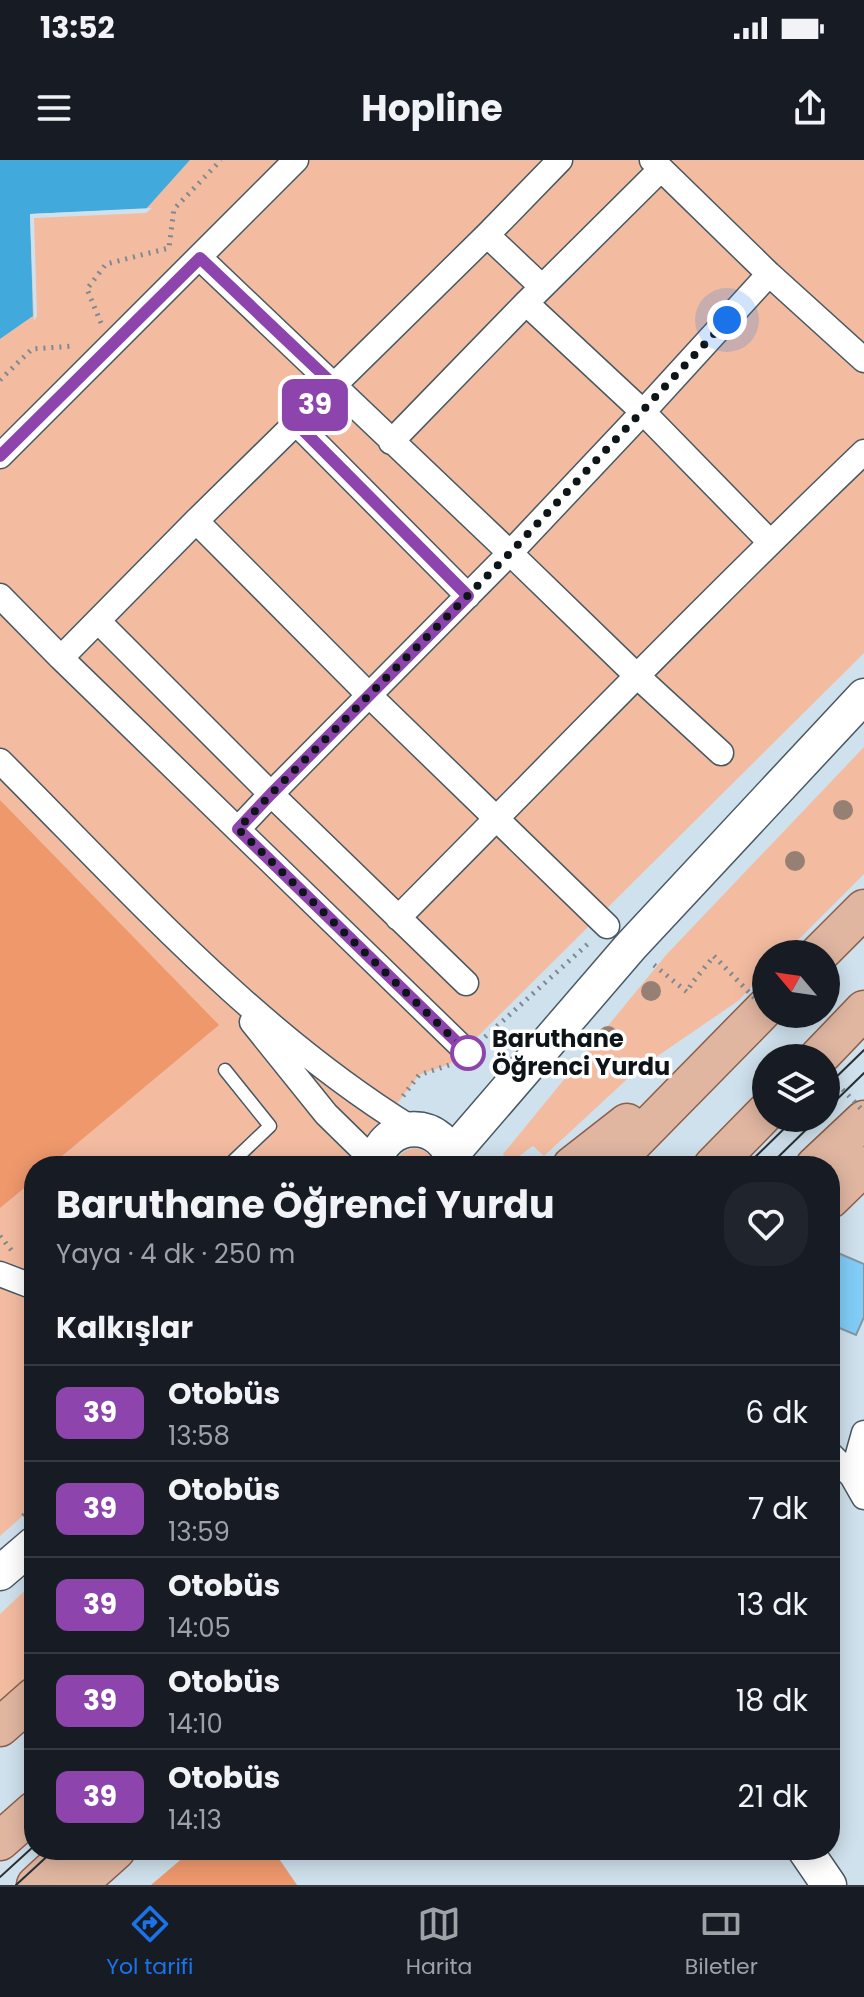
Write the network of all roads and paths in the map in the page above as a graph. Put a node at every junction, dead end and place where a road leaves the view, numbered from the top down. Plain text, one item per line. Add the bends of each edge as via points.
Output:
1 (221, 160) edge
2 (296, 160) edge
3 (560, 160) edge
4 (656, 164) edge
5 (487, 235) junction
6 (200, 258) junction
7 (769, 274) junction
8 (534, 295) junction
9 (111, 346) junction
10 (73, 355) dead end
11 (864, 360) edge
12 (0, 380) edge
13 (335, 386) junction
14 (643, 412) junction
15 (296, 423) junction
16 (391, 442) junction
17 (864, 452) edge
18 (0, 456) edge
19 (196, 521) junction
20 (770, 542) junction
21 (510, 553) junction
22 (0, 596) edge
23 (468, 596) junction
24 (98, 621) junction
25 (61, 658) junction
26 (636, 675) junction
27 (370, 696) junction
28 (864, 696) edge
29 (721, 753) dead end
30 (0, 761) edge
31 (271, 794) junction
32 (497, 818) junction
33 (238, 829) junction
34 (864, 909) edge
35 (398, 918) junction
36 (607, 926) dead end
37 (833, 940) edge
38 (466, 983) dead end
39 (692, 983) dead end
40 (230, 991) junction
41 (752, 995) edge
42 (864, 1010) edge
43 (752, 1022) edge
44 (736, 1037) junction
45 (831, 1044) edge
46 (468, 1053) dead end
47 (225, 1070) dead end
48 (840, 1087) edge
49 (864, 1112) edge
50 (864, 1120) edge
51 (752, 1126) edge
52 (411, 1128) junction
53 (238, 1156) edge
54 (367, 1156) edge
55 (378, 1156) edge
56 (451, 1156) edge
57 (456, 1156) edge
58 (585, 1156) edge
59 (620, 1156) edge
60 (723, 1156) edge
61 (826, 1156) edge
62 (864, 1166) edge
63 (840, 1189) edge
64 (0, 1274) edge
65 (24, 1283) edge
66 (864, 1433) edge
67 (840, 1465) edge
68 (858, 1486) edge
69 (24, 1553) edge
70 (0, 1573) edge
71 (24, 1706) edge
72 (0, 1727) edge
73 (24, 1820) edge
74 (0, 1841) edge
75 (63, 1860) edge
76 (105, 1860) edge
77 (812, 1860) edge
78 (36, 1885) edge
79 (77, 1885) edge
80 (829, 1885) edge

1 - 9 path via 174,209 169,248 106,264 87,289
2 - 6 street
3 - 5 street
4 - 7 street
4 - 8 street
5 - 8 street
5 - 13 street
6 - 9 street
6 - 13 street
7 - 11 street
7 - 14 street
8 - 14 street
8 - 16 street
9 - 18 street
10 - 12 path via 79,345 32,349
13 - 15 street
13 - 16 street
14 - 20 street
14 - 21 street
15 - 19 street
15 - 23 street
16 - 21 street
17 - 20 street
19 - 24 street
19 - 27 street
20 - 26 street
21 - 23 street
21 - 26 street
22 - 25 street
23 - 27 street
24 - 25 street
24 - 31 street
25 - 33 street
26 - 29 street
26 - 32 street
27 - 31 street
27 - 32 street
28 - 57 main road via 631,946
30 - 40 street
31 - 33 street
31 - 35 street
32 - 35 street
32 - 36 street
33 - 46 street
34 - 37 main road
35 - 38 street
39 - 41 path, bridge via 714,956
40 - 52 street via 302,1052
40 - 54 street via 326,1114
42 - 45 main road
43 - 44 main road
44 - 58 main road
44 - 59 main road
47 - 53 lane via 270,1126
48 - 49 path, bridge
50 - 61 main road
51 - 60 main road
52 - 55 main road via 388,1139
52 - 56 main road via 436,1135
62 - 63 main road
64 - 65 street
66 - 68 street
67 - 68 street
69 - 70 main road
71 - 72 main road
73 - 74 main road
75 - 78 main road
76 - 79 main road
77 - 80 main road

